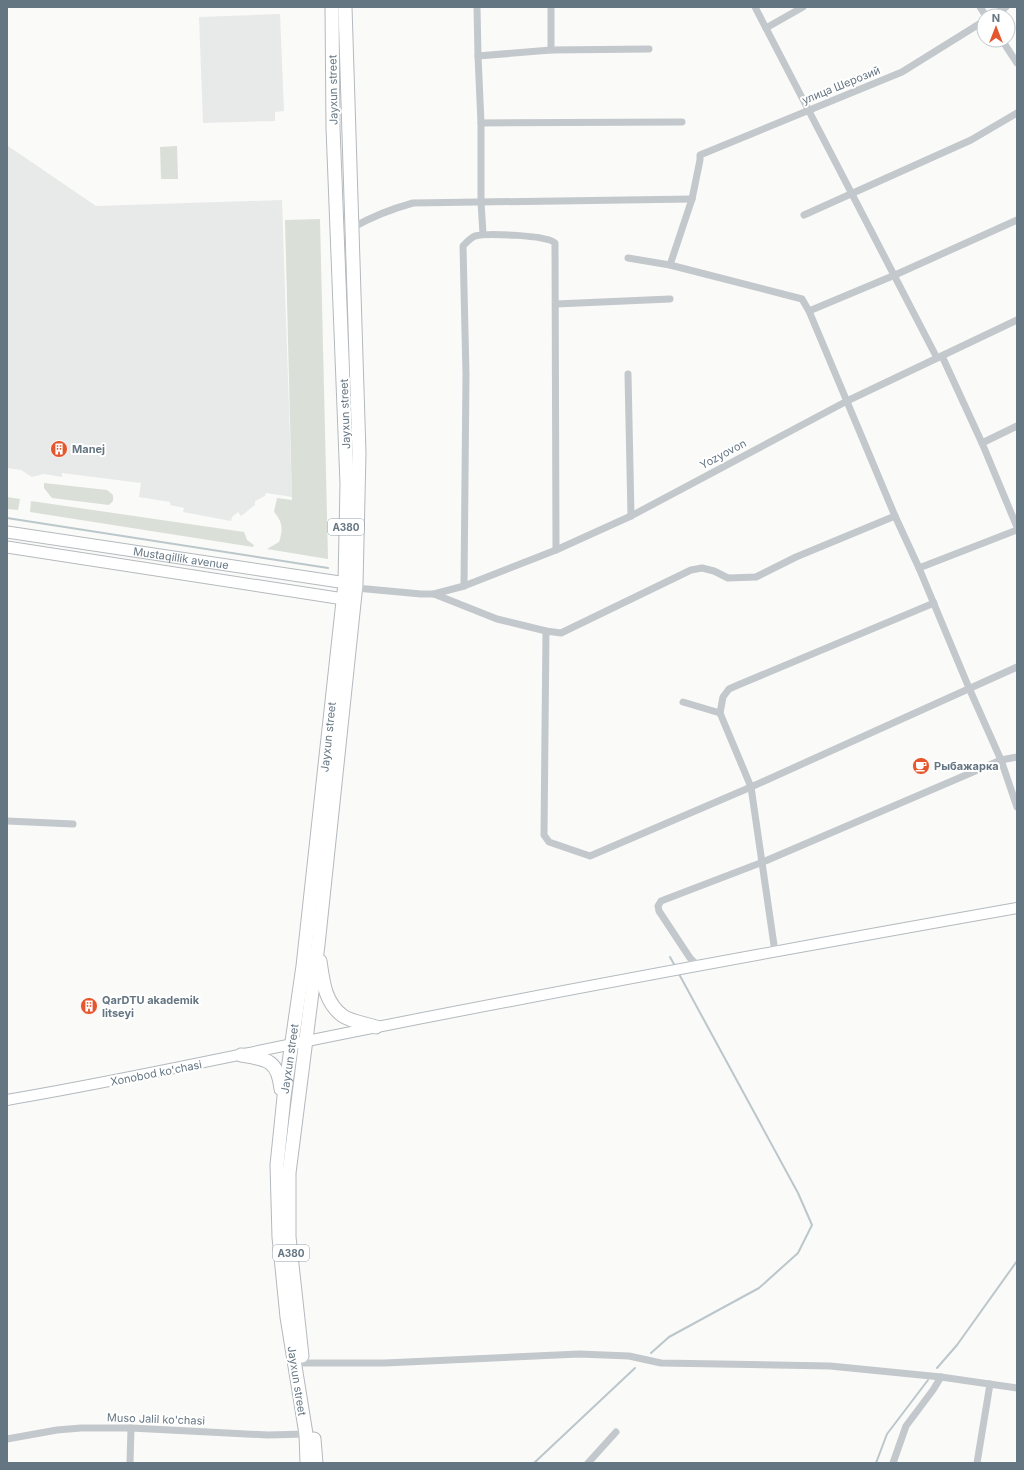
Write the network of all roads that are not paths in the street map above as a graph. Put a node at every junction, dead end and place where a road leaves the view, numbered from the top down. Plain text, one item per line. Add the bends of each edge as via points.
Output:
1 (332, 7) edge
2 (344, 7) edge
3 (477, 7) edge
4 (552, 7) edge
5 (756, 7) edge
6 (803, 7) edge
7 (976, 26) edge
8 (766, 28) junction
9 (1007, 48) edge
10 (649, 49) dead end
11 (551, 50) junction
12 (478, 56) junction
13 (1017, 63) edge
14 (808, 110) junction
15 (1017, 113) edge
16 (682, 122) dead end
17 (481, 123) junction
18 (852, 194) junction
19 (692, 200) junction
20 (481, 202) junction
21 (804, 215) dead end
22 (1017, 220) edge
23 (352, 228) junction
24 (483, 234) junction
25 (628, 258) dead end
26 (670, 265) junction
27 (895, 275) junction
28 (670, 300) dead end
29 (556, 304) junction
30 (809, 311) junction
31 (1017, 320) edge
32 (940, 357) junction
33 (628, 374) dead end
34 (847, 401) junction
35 (1017, 426) edge
36 (982, 443) junction
37 (630, 516) junction
38 (896, 516) junction
39 (1017, 527) edge
40 (1017, 530) edge
41 (7, 532) edge
42 (7, 547) edge
43 (556, 550) junction
44 (919, 568) junction
45 (464, 586) junction
46 (351, 591) junction
47 (434, 594) junction
48 (934, 603) junction
49 (546, 631) junction
50 (1017, 667) edge
51 (969, 688) junction
52 (683, 702) dead end
53 (720, 713) junction
54 (1017, 757) edge
55 (1001, 760) junction
56 (751, 787) junction
57 (1017, 808) edge
58 (7, 821) edge
59 (73, 824) dead end
60 (763, 862) junction
61 (1017, 908) edge
62 (318, 945) junction
63 (775, 952) junction
64 (698, 966) junction
65 (376, 1027) junction
66 (305, 1042) junction
67 (291, 1045) junction
68 (241, 1055) junction
69 (7, 1100) edge
70 (281, 1123) junction
71 (303, 1363) junction
72 (941, 1377) junction
73 (990, 1384) junction
74 (1017, 1388) edge
75 (131, 1428) junction
76 (616, 1432) dead end
77 (306, 1434) junction
78 (7, 1439) edge
79 (130, 1463) edge
80 (307, 1463) edge
81 (316, 1463) edge
82 (588, 1463) edge
83 (893, 1463) edge
84 (977, 1463) edge

1 - 46 highway, Jayxun street / A380 via 334,134
2 - 23 highway, Jayxun street / A380
3 - 12 street
4 - 11 street
5 - 8 street
6 - 8 street
7 - 14 street, улица Шерозий via 902,72
8 - 14 street
9 - 13 street
10 - 11 street
11 - 12 street
12 - 17 street
14 - 18 street
14 - 19 street, улица Шерозий via 700,155
15 - 18 street via 971,140
16 - 17 street
17 - 20 street
18 - 21 street
18 - 27 street
19 - 20 street
19 - 26 street
20 - 23 street via 413,203 372,217
20 - 24 street
22 - 27 street
23 - 46 highway, Jayxun street / A380 via 359,453
24 - 29 street via 542,237 553,240
24 - 45 street via 473,237 463,246 466,374
25 - 26 street
26 - 30 street via 797,296 802,299
27 - 30 street
27 - 32 street
28 - 29 street
29 - 43 street
30 - 34 street
31 - 32 street, Yozyovon
32 - 34 street, Yozyovon
32 - 36 street
33 - 37 street
34 - 37 street, Yozyovon
34 - 38 street
35 - 36 street
36 - 39 street
37 - 43 street, Yozyovon
38 - 44 street
38 - 49 street via 796,557 756,577 728,578 702,568 691,570 578,626 561,633
40 - 44 street
41 - 46 main road, Mustaqillik avenue
42 - 46 main road, Mustaqillik avenue
43 - 45 street, Yozyovon
44 - 48 street
45 - 47 street, Yozyovon
46 - 47 street
46 - 62 highway, Jayxun street / A380
46 - 67 highway, Jayxun street / A380
47 - 49 street via 497,619
48 - 51 street
48 - 53 street via 738,684 722,697
49 - 56 street via 544,835 549,842 590,856
50 - 51 street
51 - 55 street
51 - 56 street
52 - 53 street
53 - 56 street
54 - 55 street
55 - 57 street
55 - 60 street
56 - 60 street
58 - 59 street
60 - 63 street
60 - 64 street via 661,901 659,911
61 - 63 main road, Xonobod ko'chasi
62 - 65 highway via 328,999 344,1017
62 - 66 highway, Jayxun street / A380
63 - 64 main road, Xonobod ko'chasi
64 - 65 main road, Xonobod ko'chasi
65 - 66 main road, Xonobod ko'chasi
66 - 67 main road, Xonobod ko'chasi
66 - 71 highway, Jayxun street / A380 via 289,1173 290,1237
67 - 68 main road, Xonobod ko'chasi
67 - 70 highway, Jayxun street / A380
68 - 69 main road, Xonobod ko'chasi
68 - 70 highway via 260,1058 273,1064 279,1074
70 - 77 highway, Jayxun street / A380 via 277,1165 279,1237 287,1317
71 - 72 street via 579,1354 629,1356 661,1363 830,1366
71 - 81 highway, Jayxun street / A380 via 312,1413
72 - 73 street
72 - 83 street via 906,1426
73 - 74 street
73 - 84 street
75 - 77 street, Muso Jalil ko'chasi
75 - 78 street, Muso Jalil ko'chasi via 57,1430
75 - 79 street
76 - 82 street
77 - 80 highway, Jayxun street / A380

